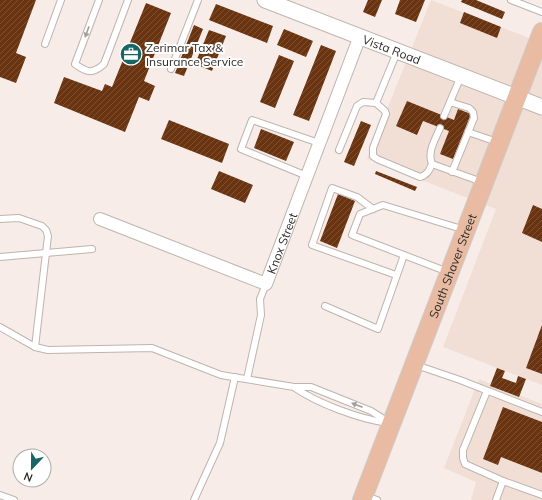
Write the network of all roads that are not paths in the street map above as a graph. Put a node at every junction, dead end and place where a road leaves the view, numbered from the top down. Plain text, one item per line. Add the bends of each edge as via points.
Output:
1 (61, 0) edge
2 (98, 0) edge
3 (128, 0) edge
4 (198, 0) edge
5 (265, 0) edge
6 (511, 0) edge
7 (542, 12) edge
8 (542, 32) edge
9 (360, 36) junction
10 (45, 44) dead end
11 (397, 50) junction
12 (171, 69) dead end
13 (461, 75) junction
14 (518, 97) junction
15 (450, 102) junction
16 (376, 103) junction
17 (542, 107) edge
18 (444, 116) dead end
19 (440, 128) dead end
20 (468, 132) junction
21 (319, 143) junction
22 (500, 143) junction
23 (339, 150) dead end
24 (432, 164) junction
25 (452, 172) junction
26 (307, 176) junction
27 (485, 183) junction
28 (373, 209) junction
29 (0, 218) edge
30 (100, 219) dead end
31 (466, 231) junction
32 (92, 249) dead end
33 (46, 253) junction
34 (404, 255) junction
35 (0, 257) edge
36 (450, 273) junction
37 (396, 275) junction
38 (266, 284) junction
39 (325, 306) dead end
40 (0, 327) edge
41 (35, 347) junction
42 (414, 365) junction
43 (235, 377) junction
44 (247, 379) junction
45 (294, 387) junction
46 (487, 391) junction
47 (542, 412) edge
48 (392, 424) junction
49 (503, 481) junction
50 (0, 495) edge
51 (542, 495) edge
52 (368, 498) edge
53 (14, 500) edge
54 (194, 500) edge
55 (496, 500) edge

1 - 10 lane
2 -> 3 lane via 74,64 90,72 104,64
4 - 12 lane
5 - 9 street, Vista Road
6 - 7 lane
8 - 14 main road, South Shaver Street via 535,58
9 - 11 street, Vista Road
9 - 21 street, Knox Street
11 - 13 street, Vista Road
11 - 16 lane
13 - 14 street, Vista Road
13 - 15 lane
14 - 17 street, Vista Road
14 - 22 main road, South Shaver Street
15 - 18 lane
15 - 20 lane via 469,108 473,112 474,118
16 - 23 lane via 363,102 357,106
16 - 24 lane via 386,114 373,148 373,156 420,177 430,170
19 - 24 lane via 430,152
20 - 22 lane
20 - 25 lane
21 - 26 street, Knox Street
21 - 26 lane via 252,120 241,149
22 - 27 main road, South Shaver Street
24 - 25 lane
25 - 27 lane
26 - 38 street, Knox Street
27 - 31 main road, South Shaver Street
28 - 31 lane via 383,205
28 - 34 lane via 360,214 352,235
28 - 37 lane via 357,197 332,188 312,246
29 - 33 lane via 19,218 42,226 48,236
30 - 38 street, Knox Street
31 - 36 main road, South Shaver Street
32 - 33 lane
33 - 35 lane
33 - 41 lane
34 - 36 lane
34 - 37 lane
36 - 42 main road, South Shaver Street
37 - 39 lane via 378,328
38 - 44 lane via 260,299 261,315
40 - 41 lane
41 - 43 lane via 48,350 152,348 221,375
42 - 46 lane
42 - 48 main road, South Shaver Street
43 - 44 lane
43 - 54 lane via 220,443
44 - 45 lane
45 - 48 lane via 307,396 368,420
48 -> 45 lane via 371,411 311,387
46 - 47 lane
46 - 49 lane via 463,450 463,458 465,464
48 - 52 main road, South Shaver Street
49 - 51 lane
49 - 55 lane
50 - 53 lane

